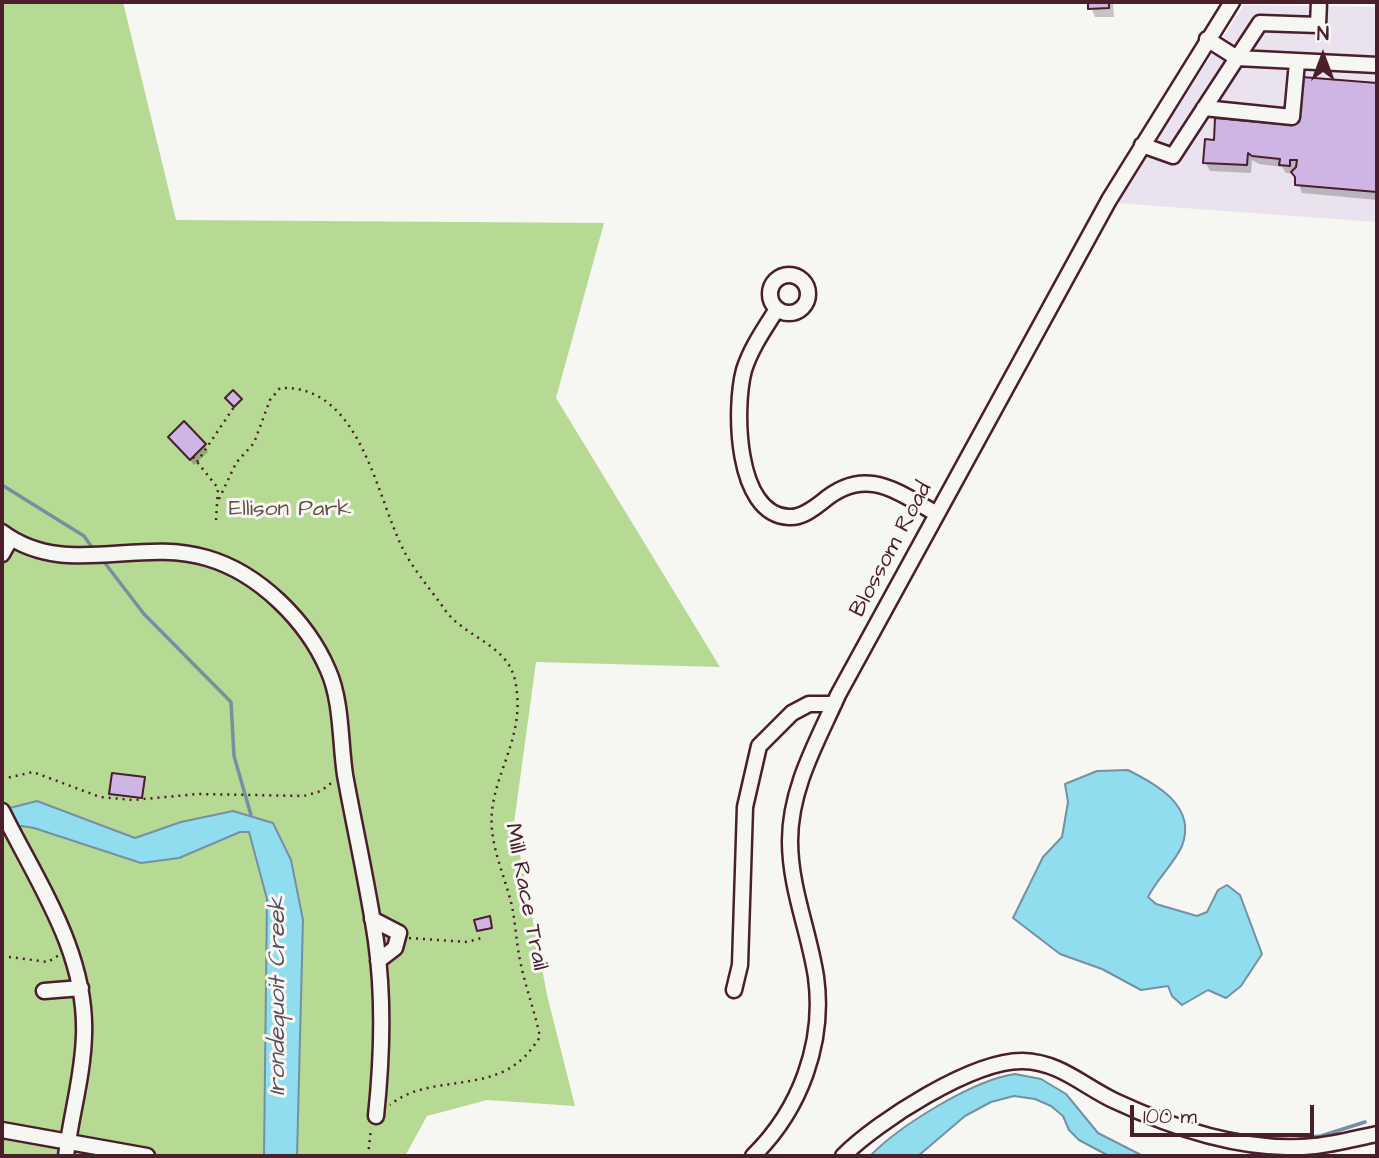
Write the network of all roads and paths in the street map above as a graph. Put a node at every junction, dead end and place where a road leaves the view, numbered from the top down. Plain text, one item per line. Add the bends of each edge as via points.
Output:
1 (1232, 2) edge
2 (1319, 2) edge
3 (1207, 39) junction
4 (1237, 58) junction
5 (1297, 62) junction
6 (1377, 65) edge
7 (1204, 108) junction
8 (1142, 145) junction
9 (777, 309) dead end
10 (234, 407) dead end
11 (193, 457) dead end
12 (197, 462) junction
13 (219, 499) junction
14 (937, 514) junction
15 (216, 520) dead end
16 (6, 535) edge
17 (2, 554) edge
18 (834, 704) junction
19 (337, 770) dead end
20 (2, 779) edge
21 (2, 811) edge
22 (372, 919) junction
23 (399, 937) junction
24 (485, 937) dead end
25 (70, 947) junction
26 (2, 956) edge
27 (378, 961) junction
28 (81, 988) junction
29 (734, 990) dead end
30 (44, 991) dead end
31 (376, 1116) junction
32 (2, 1130) edge
33 (1377, 1134) edge
34 (66, 1149) edge
35 (147, 1156) edge
36 (368, 1156) edge
37 (753, 1156) edge
38 (843, 1156) edge

1 - 3 street, Blossom Road
2 - 4 street via 1318,25 1260,23
3 - 4 street
3 - 8 street, Blossom Road
4 - 5 street
4 - 7 street
5 - 6 street
5 - 7 street via 1292,117
7 - 8 street via 1173,156
8 - 14 street, Blossom Road
9 - 14 street via 752,350 738,413 750,482 766,509 790,518 803,515 846,487 865,482 889,487
10 - 12 path
11 - 12 path
12 - 13 path via 214,480
13 - 15 path
13 - 31 path, Mill Race Trail via 236,463 254,443 270,400 280,388 296,387 326,399 363,449 406,555 453,621 499,652 514,676 519,705 516,735 495,800 492,830 540,1037 522,1060 499,1073 403,1094
14 - 18 street, Blossom Road
16 - 17 street
16 - 22 street via 41,552 89,557 173,552 225,564 272,596 298,623 319,652 333,686
18 - 29 street via 809,704 792,713 759,746 745,807 740,965
18 - 37 street, Blossom Road via 797,789 790,841 798,904 816,977 816,1035 799,1093
19 - 20 path via 333,783 304,796 174,794 121,800 100,797 33,772
21 - 25 street
22 - 23 street
22 - 27 street
23 - 24 path via 467,942
23 - 27 street via 395,948
25 - 26 path via 48,962
25 - 28 street
27 - 31 street
28 - 30 street
28 - 34 street via 84,1046
31 - 36 path
32 - 34 street
33 - 38 street via 1314,1146 1230,1140 1113,1100 1058,1068 1024,1061 992,1066 956,1081 876,1128
34 - 35 street

